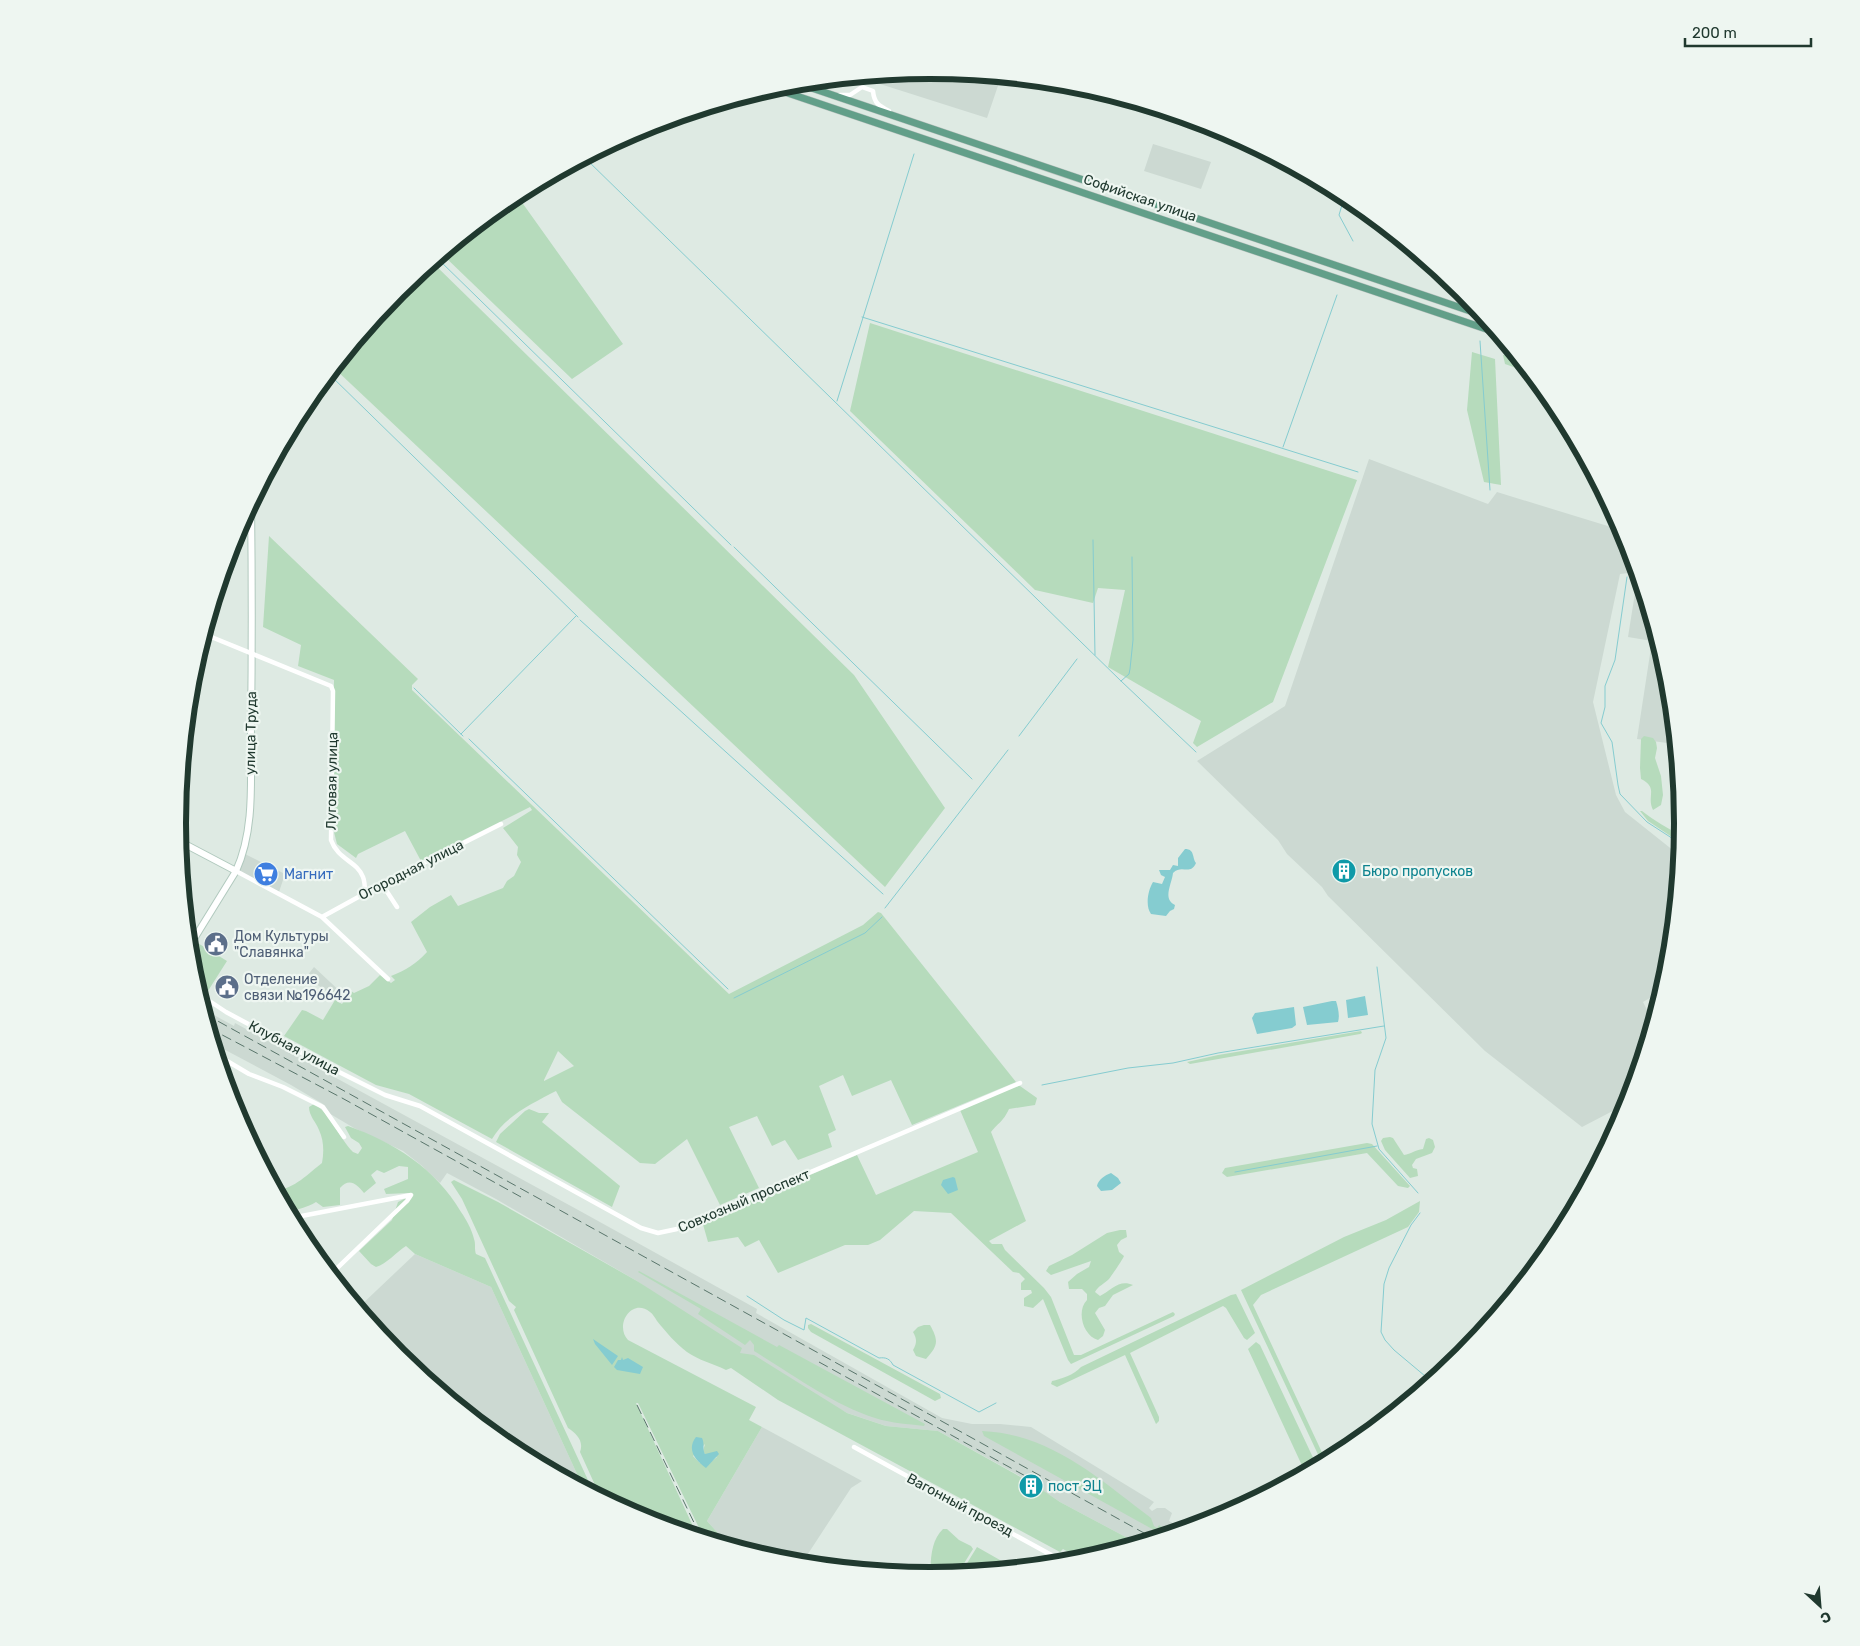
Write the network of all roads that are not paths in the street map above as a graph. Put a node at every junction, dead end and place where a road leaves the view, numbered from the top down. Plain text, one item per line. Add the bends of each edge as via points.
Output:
1 (813, 88) edge
2 (813, 88) edge
3 (787, 93) edge
4 (907, 120) junction
5 (1469, 311) edge
6 (1489, 331) edge
7 (251, 519) edge
8 (210, 636) edge
9 (252, 653) junction
10 (501, 824) dead end
11 (186, 846) edge
12 (236, 871) junction
13 (382, 884) junction
14 (365, 893) junction
15 (397, 908) dead end
16 (322, 917) junction
17 (195, 937) edge
18 (388, 978) dead end
19 (207, 999) edge
20 (224, 1059) edge
21 (1020, 1083) dead end
22 (393, 1097) joint
23 (344, 1137) dead end
24 (299, 1217) edge
25 (335, 1270) edge
26 (854, 1447) dead end
27 (1054, 1556) edge

1 - 4 main road, Софийская улица
2 - 4 street via 844,96 862,87 873,91 878,106
3 - 6 main road, Софийская улица
4 - 5 main road, Софийская улица
7 - 9 street, улица Труда
8 - 9 street
9 - 12 street, улица Труда via 250,818
9 - 14 street, Луговая улица via 331,686 331,840 340,855 359,870
10 - 13 street, Огородная улица
11 - 12 street
12 - 16 street
12 - 17 street, улица Труда
13 - 14 street, Огородная улица
13 - 15 street
14 - 16 street, Огородная улица
16 - 18 street
19 - 22 street, Клубная улица via 315,1060
20 - 23 street via 323,1107
21 - 22 street, Совхозный проспект via 686,1226 658,1233 641,1228 420,1106
24 - 25 street via 412,1195
26 - 27 street, Вагонный проезд

